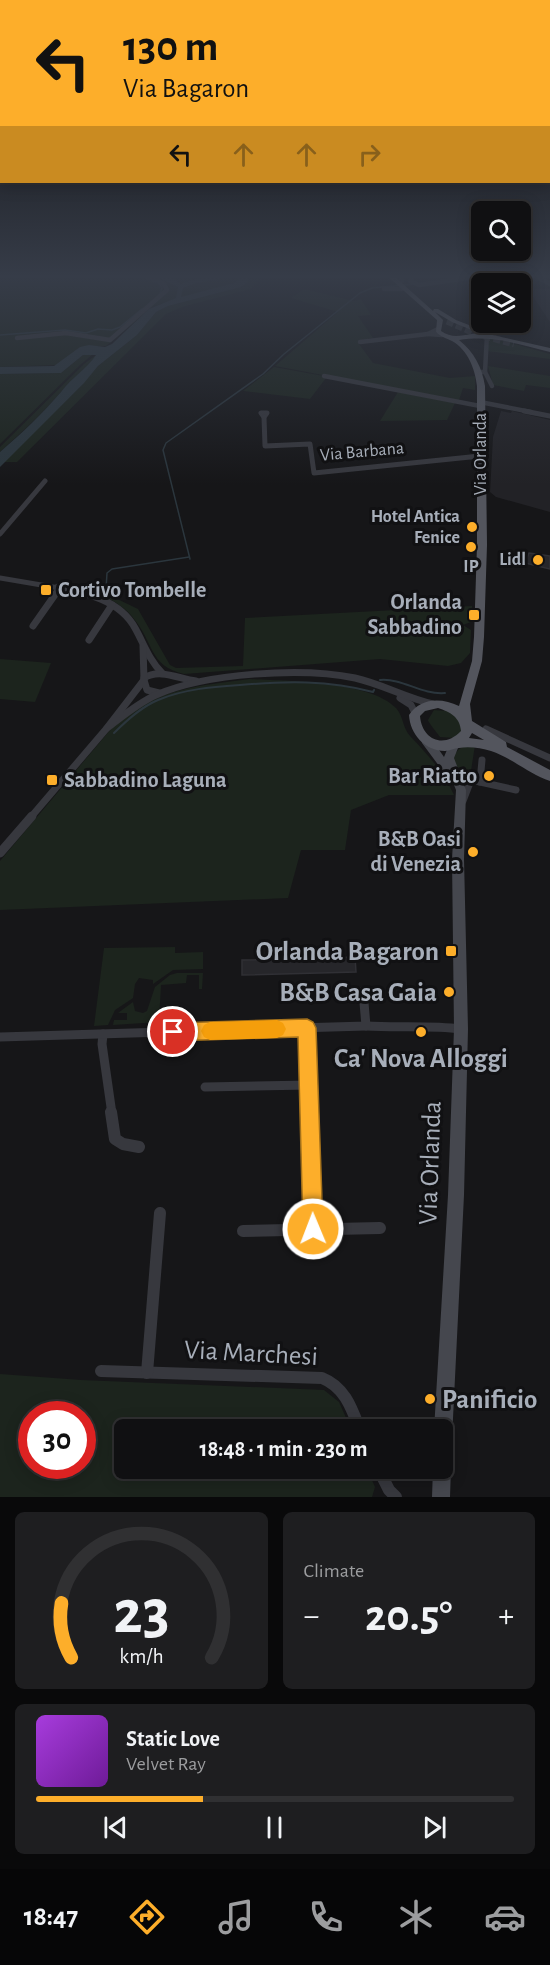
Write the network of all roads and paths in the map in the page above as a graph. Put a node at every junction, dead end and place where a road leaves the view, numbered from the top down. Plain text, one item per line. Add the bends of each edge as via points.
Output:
1 (468, 345) edge
2 (486, 345) edge
3 (527, 345) tunnel mouth
4 (528, 345) tunnel mouth
5 (550, 350) edge
6 (483, 370) junction
7 (324, 376) dead end
8 (492, 386) dead end
9 (480, 404) junction
10 (550, 416) edge
11 (264, 417) dead end
12 (480, 455) junction
13 (45, 481) dead end
14 (0, 534) edge
15 (0, 578) edge
16 (59, 589) junction
17 (112, 605) junction
18 (33, 626) dead end
19 (89, 640) dead end
20 (143, 646) junction
21 (162, 673) junction
22 (473, 673) junction
23 (174, 678) junction
24 (144, 679) junction
25 (207, 681) junction
26 (375, 684) junction
27 (171, 690) junction
28 (159, 693) junction
29 (439, 705) junction
30 (416, 715) junction
31 (466, 723) junction
32 (107, 728) junction
33 (486, 729) dead end
34 (425, 740) junction
35 (455, 743) junction
36 (550, 758) edge
37 (482, 760) dead end
38 (455, 773) junction
39 (548, 773) edge
40 (471, 780) junction
41 (480, 782) junction
42 (516, 790) dead end
43 (461, 801) junction
44 (0, 852) edge
45 (363, 991) dead end
46 (366, 1026) junction
47 (307, 1028) junction
48 (461, 1029) junction
49 (103, 1034) junction
50 (0, 1037) edge
51 (310, 1085) junction
52 (205, 1087) dead end
53 (139, 1147) dead end
54 (160, 1213) dead end
55 (380, 1228) dead end
56 (313, 1229) junction
57 (243, 1231) dead end
58 (101, 1371) dead end
59 (147, 1373) junction
60 (355, 1419) edge
61 (444, 1419) edge
62 (382, 1479) edge
63 (442, 1479) edge
64 (389, 1495) edge
65 (441, 1497) edge

1 - 6 main road
2 - 6 street
3 - 5 main road
4 - 5 main road
6 - 8 street
6 - 9 main road, Via Orlanda
7 - 9 street
9 - 10 street
9 - 12 main road, Via Orlanda
11 - 12 street, Via Barbana via 265,446 310,444 314,473
12 - 22 main road, Via Orlanda via 482,545 477,661
13 - 14 street
15 - 16 street
16 - 17 street
16 - 18 street
17 - 19 street
17 - 20 street via 129,619
20 - 21 street
20 - 24 street
21 - 23 street
21 - 24 street
22 - 29 main road, Via Orlanda via 458,697
22 - 31 main road, Via Orlanda via 464,704
23 - 25 street
23 - 27 street via 176,684
24 - 28 street via 147,690
24 - 32 street
25 - 26 street via 307,672
25 - 27 street
26 - 29 street
26 - 30 street via 408,703
27 - 28 street
28 - 32 street
29 - 30 main road via 425,707
29 - 31 main road via 457,711
30 - 34 main road via 416,730
31 - 35 main road via 465,736
31 - 39 main road
32 - 44 street
33 - 36 street
34 - 35 main road via 440,745
34 - 43 main road, Via Orlanda via 450,772
35 - 38 main road, Via Orlanda via 449,758
35 - 39 main road via 476,742
37 - 41 street
38 - 40 street
38 - 43 main road, Via Orlanda
40 - 41 street
40 - 43 street
41 - 42 street
43 - 48 main road, Via Orlanda
45 - 46 street
46 - 47 street
46 - 48 street
47 - 49 street
47 - 51 street
48 - 61 main road, Via Orlanda
49 - 50 street
49 - 53 street via 115,1139
51 - 52 street
51 - 56 street
54 - 59 street
55 - 56 street
56 - 57 street
58 - 59 street, Via Marchesi
59 - 60 street, Via Marchesi via 328,1380 340,1389
62 - 64 street
63 - 65 main road

